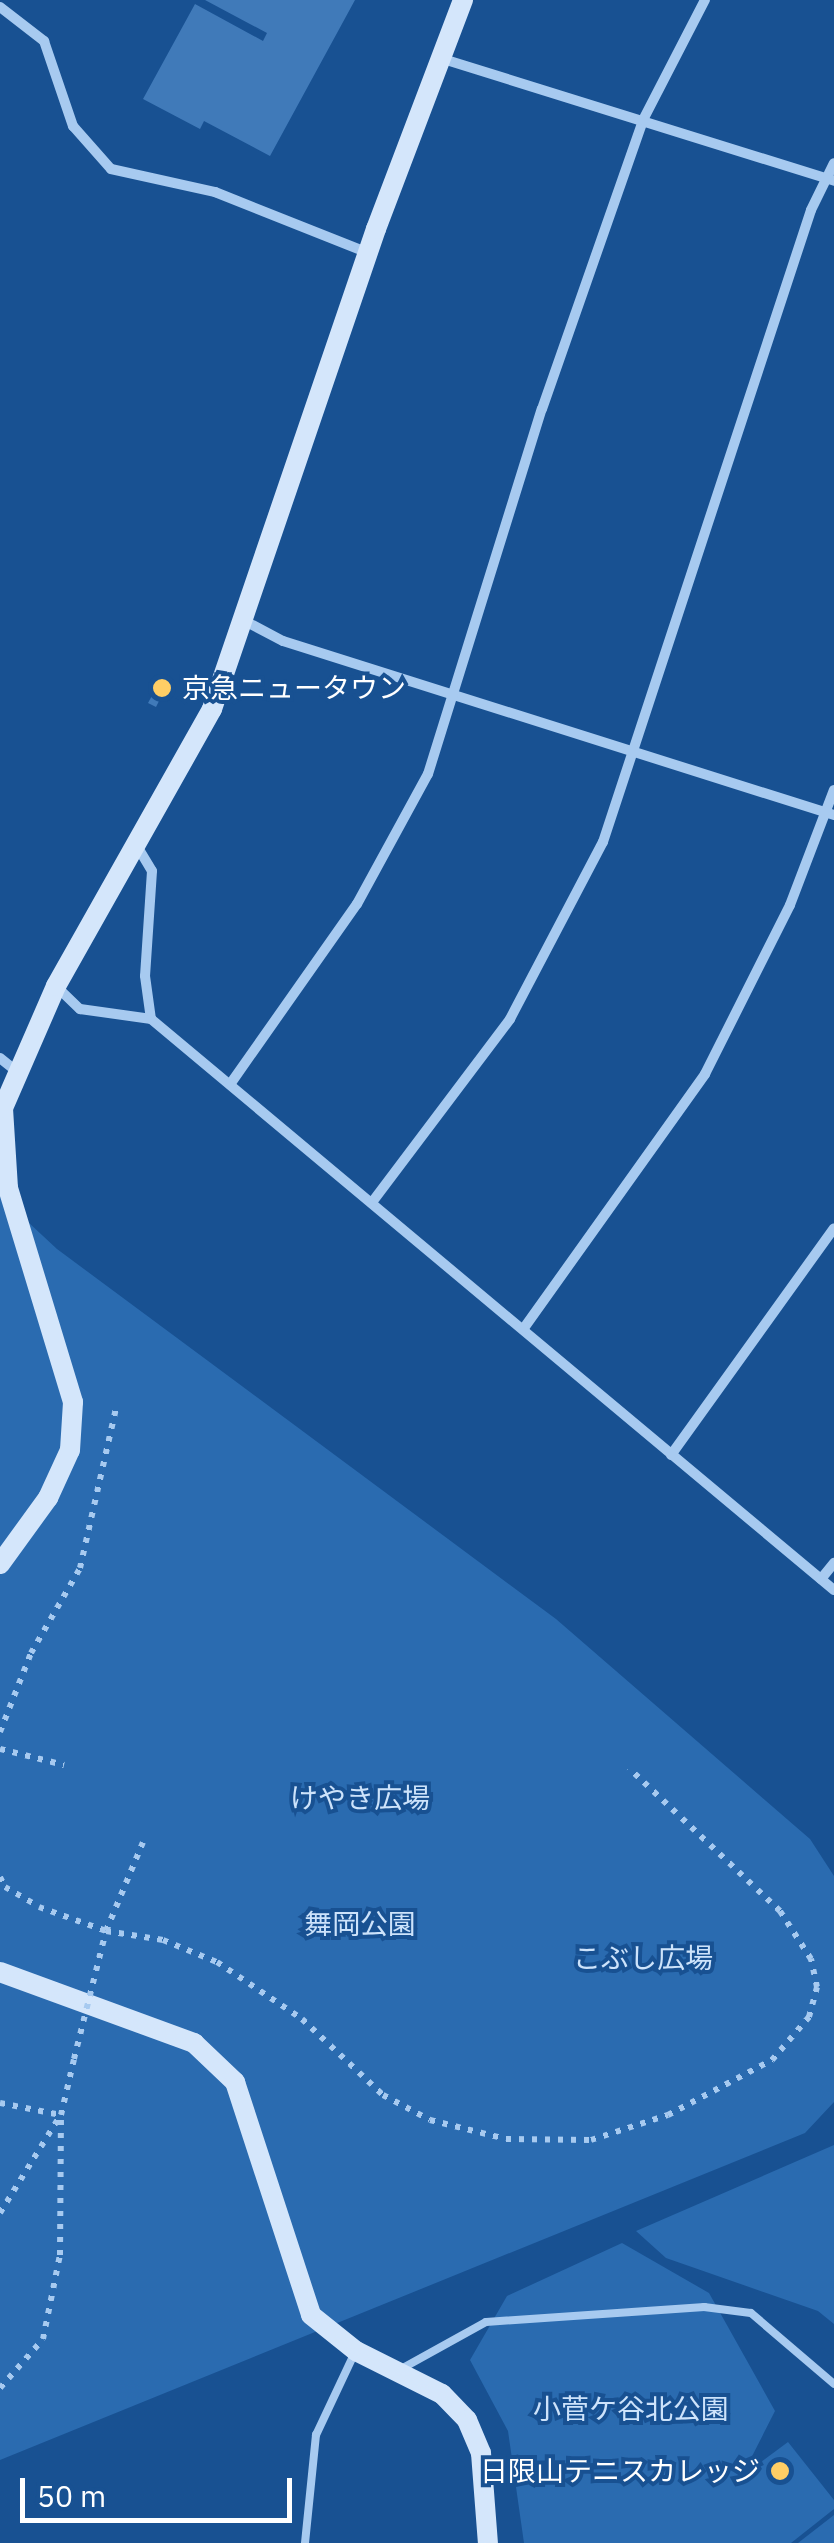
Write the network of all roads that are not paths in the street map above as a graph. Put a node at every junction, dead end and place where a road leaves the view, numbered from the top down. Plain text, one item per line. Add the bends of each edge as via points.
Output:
1 (464, 0) edge
2 (705, 0) edge
3 (0, 7) edge
4 (440, 58) junction
5 (643, 120) junction
6 (834, 162) edge
7 (830, 180) edge
8 (368, 253) junction
9 (245, 621) junction
10 (456, 698) junction
11 (636, 754) junction
12 (834, 790) edge
13 (831, 814) edge
14 (137, 846) junction
15 (56, 986) junction
16 (151, 1020) junction
17 (7, 1064) edge
18 (231, 1083) junction
19 (373, 1200) junction
20 (834, 1228) edge
21 (524, 1328) junction
22 (671, 1455) junction
23 (834, 1562) edge
24 (0, 1564) edge
25 (822, 1579) junction
26 (834, 1590) edge
27 (0, 1972) edge
28 (356, 2351) junction
29 (397, 2371) junction
30 (834, 2384) edge
31 (305, 2543) edge
32 (488, 2543) edge

1 - 4 street
2 - 5 street
3 - 8 street via 44,41 72,126 111,168 215,192
4 - 5 street
4 - 8 street
5 - 7 street
5 - 10 street via 542,409
6 - 7 street
7 - 11 street
8 - 9 street
9 - 10 street via 284,641
9 - 14 street via 212,709
10 - 11 street
10 - 18 street via 428,774 358,904
11 - 13 street
11 - 19 street via 603,842 510,1019
12 - 13 street
13 - 21 street via 705,1074
14 - 15 street
14 - 16 street via 152,871 145,976
15 - 16 street via 80,1009
15 - 17 street
16 - 18 street
17 - 24 street via 8,1188 73,1402 70,1450 48,1498
18 - 19 street
19 - 21 street
20 - 22 street
21 - 22 street
22 - 25 street
23 - 25 street
25 - 26 street
27 - 28 street via 194,2043 235,2082 311,2315
28 - 29 street
28 - 31 lane via 316,2435
29 - 30 lane via 486,2322 704,2307 752,2312
29 - 32 street via 442,2394 466,2420 482,2452

